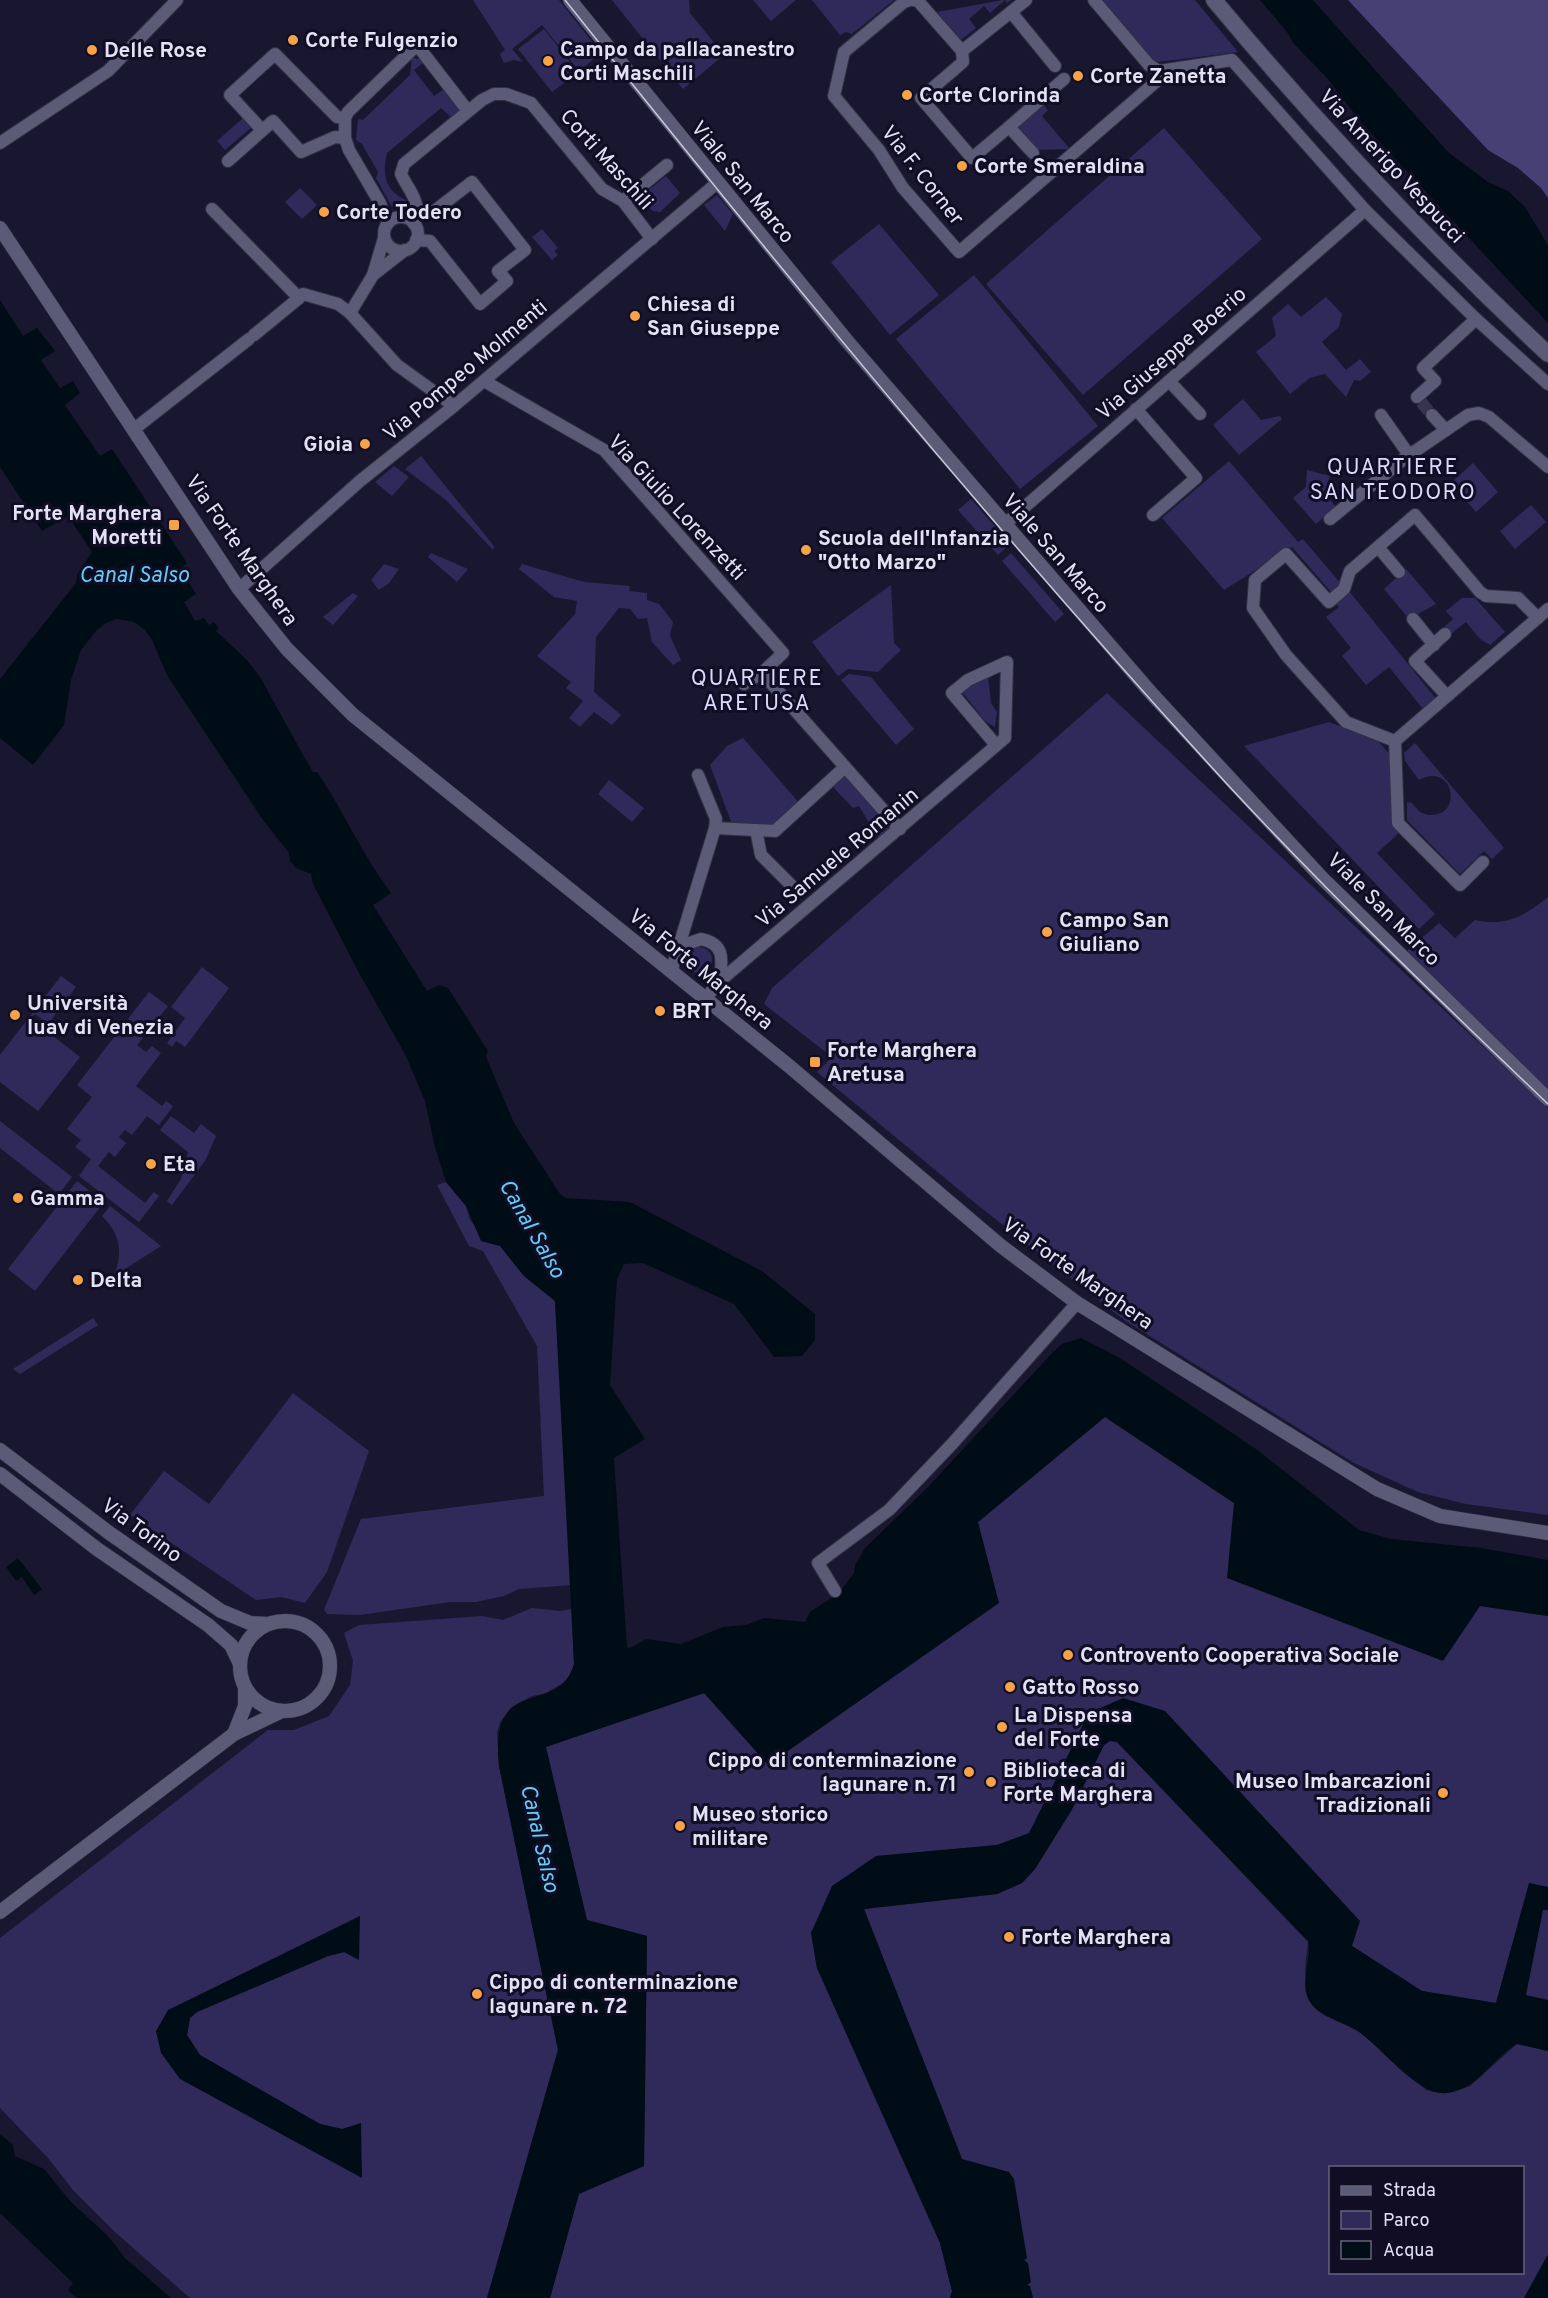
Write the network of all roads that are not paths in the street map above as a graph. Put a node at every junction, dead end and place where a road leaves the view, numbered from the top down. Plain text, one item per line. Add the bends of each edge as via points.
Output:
1 (177, 0) edge
2 (570, 0) edge
3 (912, 0) edge
4 (1026, 0) edge
5 (1094, 0) edge
6 (1214, 0) edge
7 (1011, 12) junction
8 (962, 51) junction
9 (1055, 66) dead end
10 (1159, 71) junction
11 (1064, 79) dead end
12 (468, 111) junction
13 (345, 118) junction
14 (1009, 127) junction
15 (262, 130) junction
16 (345, 138) junction
17 (0, 143) edge
18 (1032, 153) dead end
19 (228, 161) dead end
20 (667, 165) dead end
21 (717, 183) junction
22 (623, 201) junction
23 (212, 209) dead end
24 (418, 209) junction
25 (1365, 210) junction
26 (388, 223) junction
27 (414, 224) junction
28 (0, 228) edge
29 (384, 238) junction
30 (652, 239) junction
31 (416, 240) junction
32 (405, 250) junction
33 (373, 275) junction
34 (299, 298) junction
35 (350, 313) junction
36 (1476, 319) junction
37 (1548, 354) edge
38 (484, 381) junction
39 (1169, 381) junction
40 (1548, 384) edge
41 (1417, 397) dead end
42 (454, 406) junction
43 (1136, 409) junction
44 (1200, 414) dead end
45 (1381, 415) dead end
46 (1432, 415) tunnel mouth
47 (133, 430) junction
48 (1446, 430) junction
49 (1409, 455) junction
50 (1548, 468) edge
51 (1153, 515) dead end
52 (1330, 519) dead end
53 (1004, 525) junction
54 (1378, 547) junction
55 (1400, 572) dead end
56 (239, 589) junction
57 (1548, 609) edge
58 (1538, 618) junction
59 (1413, 619) dead end
60 (1445, 634) dead end
61 (1434, 645) junction
62 (762, 673) junction
63 (744, 684) dead end
64 (1447, 696) junction
65 (1395, 741) junction
66 (996, 745) junction
67 (845, 767) junction
68 (698, 775) dead end
69 (715, 828) junction
70 (900, 829) junction
71 (756, 830) junction
72 (1483, 862) dead end
73 (791, 885) dead end
74 (678, 947) junction
75 (671, 972) junction
76 (720, 981) junction
77 (704, 1000) junction
78 (1548, 1099) edge
79 (1077, 1303) junction
80 (0, 1450) edge
81 (0, 1474) edge
82 (1548, 1533) edge
83 (835, 1591) dead end
84 (268, 1624) junction
85 (240, 1664) junction
86 (245, 1688) junction
87 (280, 1712) junction
88 (234, 1734) junction
89 (0, 1912) edge

1 - 17 street via 108,71
2 - 21 street, Viale San Marco
3 - 8 street, Via F. Corner via 918,1
3 - 10 street, Via F. Corner via 904,2 844,52 834,96 879,150 903,188 959,252 1158,80
4 - 7 street
5 - 10 street via 1149,66
6 - 37 main road, Via Amerigo Vespucci via 1377,187
7 - 8 street
7 - 9 street
8 - 14 street via 963,62 921,98 972,158
10 - 25 street via 1232,60
11 - 14 street
12 - 13 street via 417,45
12 - 22 street, Corti Maschili via 495,94 521,97 531,103 602,189
12 - 24 street, Corti Maschili via 401,169
13 - 15 street via 337,117 274,54 230,95
13 - 16 street
14 - 18 street
15 - 16 street via 273,121 301,152 335,137
15 - 19 street
16 - 26 street
20 - 22 street
21 - 30 street, Via Pompeo Molmenti
21 - 53 street, Viale San Marco
22 - 30 street, Corti Maschili
23 - 34 street
24 - 27 street
24 - 31 street via 433,212 472,182 525,249 498,271 507,281 480,303 430,241
25 - 36 street
25 - 39 street, Via Giuseppe Boerio
26 - 27 street via 398,218
26 - 29 street
27 - 31 street
28 - 47 street, Via Forte Marghera
29 - 32 street via 394,250
29 - 33 street
30 - 38 street, Via Pompeo Molmenti
31 - 32 street
32 - 33 street
33 - 35 street
34 - 35 street via 303,294 338,304
34 - 47 street
35 - 42 street via 397,365
36 - 40 street
36 - 41 street via 1423,368 1435,381
38 - 42 street, Via Pompeo Molmenti
38 - 62 street, Via Giulio Lorenzetti via 604,450 783,653
39 - 43 street, Via Giuseppe Boerio
39 - 44 street
42 - 56 street, Via Pompeo Molmenti via 360,482
43 - 51 street via 1196,478
43 - 53 street, Via Giuseppe Boerio
45 - 49 street
46 - 48 street
47 - 56 street, Via Forte Marghera
48 - 49 street
48 - 50 street via 1468,415 1490,417
49 - 52 street
53 - 78 street, Viale San Marco via 1245,797 1421,977
54 - 55 street
54 - 58 street via 1415,515 1480,592 1486,596 1518,598
54 - 65 street via 1350,571 1344,589 1329,602 1286,554 1255,580 1253,608 1286,655 1346,722
56 - 75 street, Via Forte Marghera via 287,649 353,715
57 - 58 street
58 - 64 street
59 - 61 street
60 - 61 street
61 - 64 street via 1415,662
62 - 63 street, Via Giulio Lorenzetti
62 - 67 street
64 - 65 street
65 - 72 street via 1398,824 1460,885
66 - 66 street, Via Samuele Romanin via 1005,738 1007,662 968,680 952,693
66 - 70 street, Via Samuele Romanin
67 - 70 street
67 - 71 street via 775,831
68 - 69 street via 716,819
69 - 71 street
69 - 74 street
70 - 76 street, Via Samuele Romanin
71 - 73 street via 761,855
74 - 75 street
74 - 76 street via 701,939 715,944 723,957
75 - 77 street, Via Forte Marghera
76 - 77 street, Via Samuele Romanin
77 - 79 street, Via Forte Marghera via 789,1066 1001,1246
79 - 82 street, Via Forte Marghera via 1377,1490 1440,1516
79 - 83 street via 889,1510 818,1563
80 - 84 street, Via Torino via 221,1611 250,1623
81 - 85 street, Via Torino via 97,1549 208,1625 231,1645
84 - 85 street via 250,1638
84 - 87 street, Via Torino via 287,1621 314,1631 325,1643 331,1663 329,1680 317,1699 303,1708
85 - 86 street, Via Torino
86 - 87 street via 265,1707
86 - 88 street via 245,1706
87 - 88 street, Via Torino
88 - 89 street

